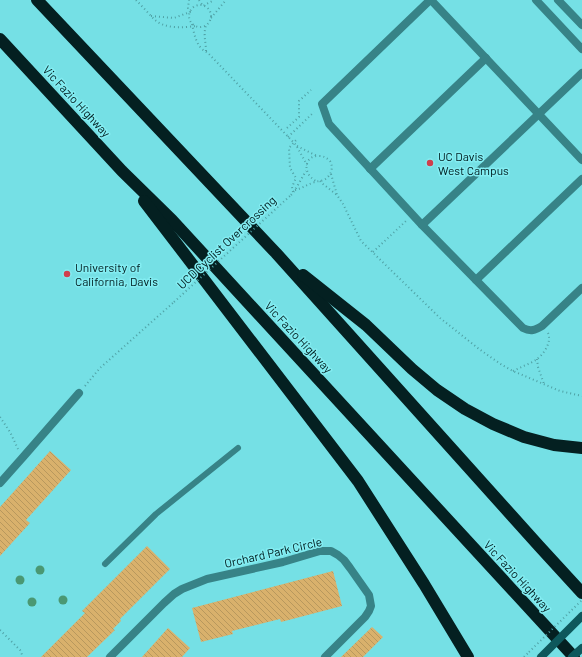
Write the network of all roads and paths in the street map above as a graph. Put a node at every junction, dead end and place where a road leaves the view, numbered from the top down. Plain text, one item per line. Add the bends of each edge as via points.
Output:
1 (37, 0) edge
2 (136, 0) edge
3 (189, 0) edge
4 (199, 0) edge
5 (214, 0) edge
6 (226, 0) edge
7 (430, 0) edge
8 (536, 0) edge
9 (558, 0) edge
10 (203, 6) junction
11 (190, 12) junction
12 (151, 16) junction
13 (211, 19) junction
14 (193, 25) junction
15 (206, 25) junction
16 (582, 25) edge
17 (0, 39) edge
18 (582, 49) edge
19 (206, 51) junction
20 (486, 58) junction
21 (582, 73) edge
22 (311, 90) dead end
23 (322, 104) junction
24 (538, 114) junction
25 (287, 128) dead end
26 (288, 137) junction
27 (297, 139) dead end
28 (295, 144) junction
29 (317, 156) junction
30 (582, 160) edge
31 (307, 165) junction
32 (370, 169) junction
33 (306, 170) junction
34 (122, 171) junction
35 (331, 174) junction
36 (582, 179) edge
37 (316, 181) junction
38 (320, 181) junction
39 (294, 191) junction
40 (338, 195) junction
41 (413, 214) junction
42 (422, 225) junction
43 (276, 253) junction
44 (373, 253) junction
45 (476, 280) junction
46 (582, 288) edge
47 (542, 326) junction
48 (537, 359) junction
49 (513, 371) junction
50 (544, 384) junction
51 (79, 393) joint
52 (582, 396) edge
53 (0, 417) edge
54 (238, 448) dead end
55 (582, 448) edge
56 (24, 456) junction
57 (0, 482) edge
58 (539, 546) junction
59 (105, 564) dead end
60 (582, 581) edge
61 (582, 593) edge
62 (582, 600) edge
63 (582, 616) edge
64 (0, 630) edge
65 (582, 648) edge
66 (23, 657) edge
67 (110, 657) edge
68 (325, 657) edge
69 (468, 657) edge
70 (524, 657) edge
71 (541, 657) edge
72 (573, 657) edge

1 - 43 highway
2 - 12 path
3 - 11 path
4 - 10 path
5 - 10 path
6 - 13 path
7 - 20 street
7 - 23 street
8 - 18 street
9 - 16 street
10 - 11 path via 195,7
10 - 13 path via 210,11
11 - 12 path via 174,18
11 - 14 path
12 - 14 path via 164,25
13 - 15 path
14 - 15 path
14 - 19 path via 195,39
15 - 19 path
17 - 34 highway, Vic Fazio Highway
19 - 26 path
20 - 24 street
20 - 32 street
21 - 24 street
22 - 25 path via 299,100 299,117
23 - 26 path
23 - 32 street via 330,124
24 - 30 street
24 - 42 street
26 - 28 path
27 - 28 path
28 - 29 path
28 - 31 path
28 - 39 path via 289,148 290,168 296,178 292,187
29 - 31 path
29 - 35 path via 328,160 332,167
31 - 33 path
32 - 41 street
33 - 37 path
33 - 39 path, UCD Cyclist Overcrossing
34 - 69 highway via 358,481
34 - 72 highway, Vic Fazio Highway via 178,226
35 - 38 path
35 - 40 path
36 - 45 street
37 - 38 path
37 - 39 path
38 - 40 path
39 - 51 path, UCD Cyclist Overcrossing, bridge via 100,368
40 - 44 path via 361,241
41 - 42 street
41 - 44 path
42 - 45 street
43 - 55 highway via 366,325 437,390 465,409 524,437 554,445
43 - 58 highway
44 - 49 path via 440,318 479,349
45 - 47 street via 523,328 529,331
46 - 47 street
47 - 48 path via 550,336 549,343
48 - 49 path
48 - 50 path
49 - 50 path
50 - 52 path
51 - 56 street
53 - 56 path
54 - 59 lane via 156,514
56 - 57 street
58 - 60 highway
58 - 61 highway
62 - 70 path, bridge
63 - 71 main road, bridge
64 - 66 path via 20,650
65 - 72 main road, bridge
67 - 68 street, Orchard Park Circle via 164,603 182,589 207,579 320,551 331,551 350,568 369,595 371,606 366,617

